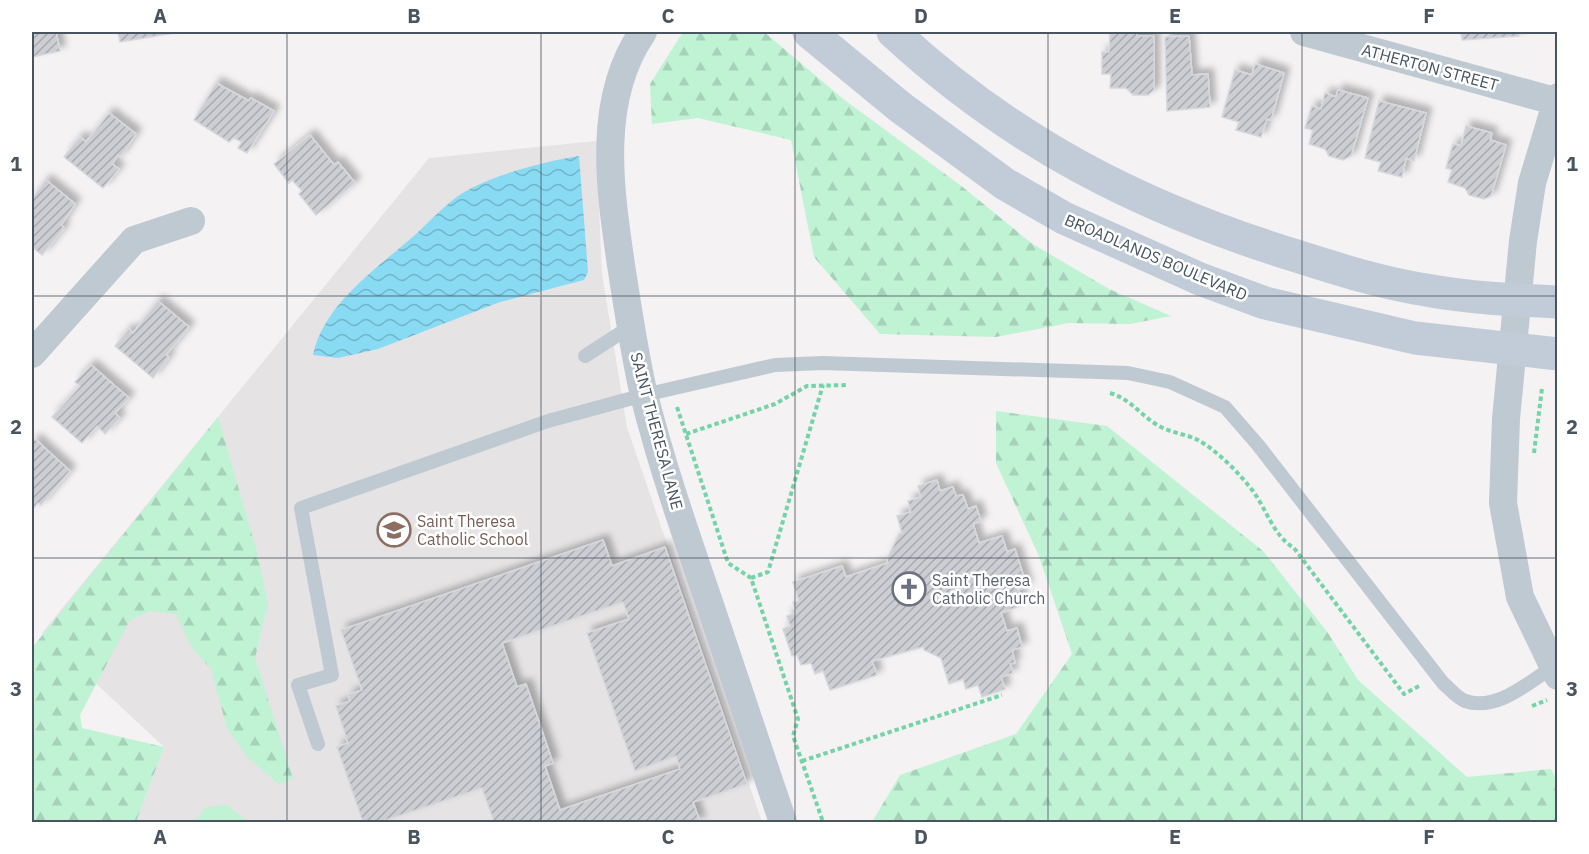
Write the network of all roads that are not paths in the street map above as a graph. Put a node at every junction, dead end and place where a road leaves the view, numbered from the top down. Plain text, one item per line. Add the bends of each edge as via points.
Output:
1 (643, 32) edge
2 (809, 32) edge
3 (893, 32) edge
4 (1304, 32) edge
5 (1557, 101) edge
6 (191, 221) dead end
7 (1518, 300) junction
8 (1557, 302) edge
9 (630, 327) junction
10 (1513, 350) junction
11 (32, 354) edge
12 (1557, 354) edge
13 (585, 356) dead end
14 (658, 392) junction
15 (1554, 677) edge
16 (318, 744) dead end
17 (783, 822) edge

1 - 9 street, SAINT THERESA LANE via 625,67 615,100 610,163
2 - 10 main road, BROADLANDS BOULEVARD via 900,107 1005,184 1064,218 1137,251 1265,303 1415,338
3 - 7 main road via 985,109 1041,146 1172,213 1338,269 1426,290
4 - 5 street, ATHERTON STREET
5 - 7 street via 1532,183
6 - 11 street via 134,240
7 - 8 main road
7 - 10 street
9 - 13 lane
9 - 14 street, SAINT THERESA LANE
10 - 12 main road, BROADLANDS BOULEVARD
10 - 15 street via 1503,503 1520,597
14 - 15 lane via 775,365 823,363 1128,373 1170,382 1225,407 1443,683 1464,700 1486,703
14 - 16 lane via 548,421 301,508 332,675 298,685
14 - 17 street, SAINT THERESA LANE via 672,494

